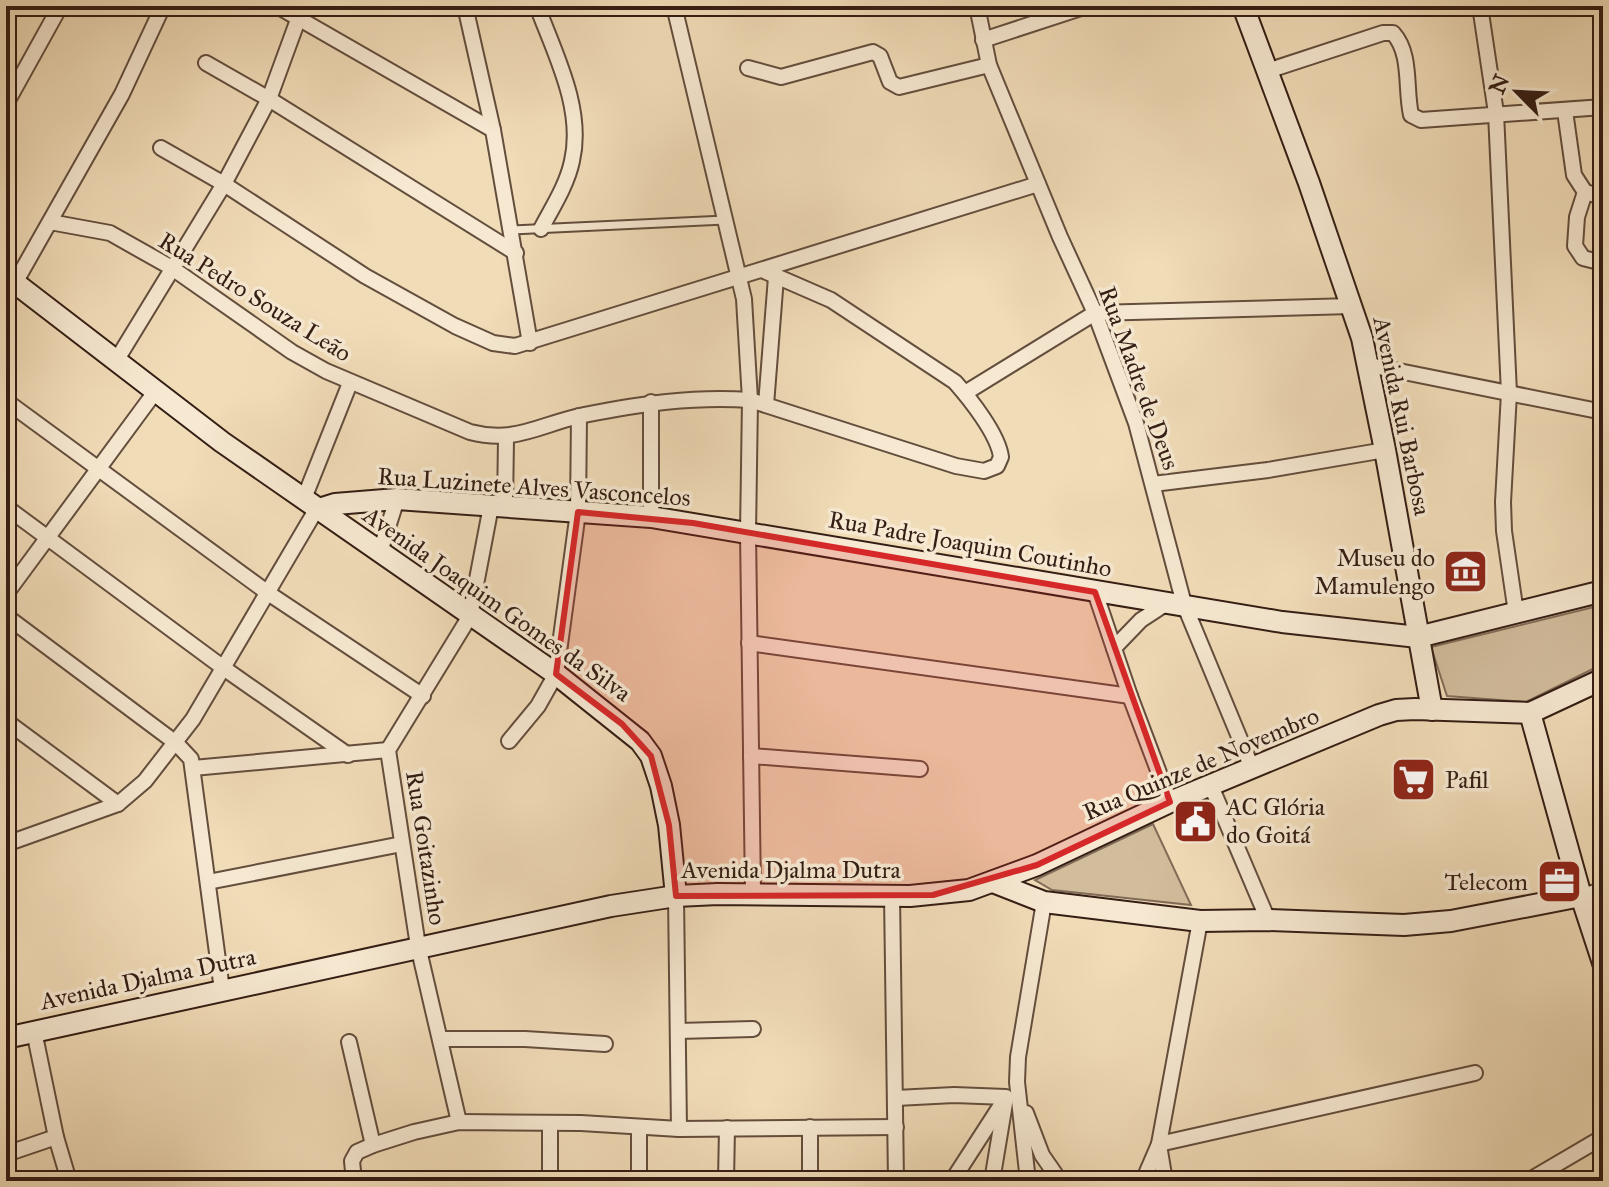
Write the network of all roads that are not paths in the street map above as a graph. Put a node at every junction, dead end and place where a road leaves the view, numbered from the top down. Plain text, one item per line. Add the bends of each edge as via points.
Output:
1 (163, 6) edge
2 (277, 6) edge
3 (537, 6) edge
4 (674, 6) edge
5 (977, 6) edge
6 (1087, 6) edge
7 (1243, 6) edge
8 (1480, 6) edge
9 (463, 7) edge
10 (57, 12) dead end
11 (301, 12) edge
12 (983, 40) junction
13 (206, 63) dead end
14 (989, 65) junction
15 (748, 68) dead end
16 (1267, 71) junction
17 (269, 99) junction
18 (6, 104) edge
19 (1603, 107) edge
20 (1565, 111) junction
21 (1496, 113) junction
22 (493, 130) junction
23 (161, 148) dead end
24 (224, 184) junction
25 (1038, 184) junction
26 (1585, 192) junction
27 (1603, 197) edge
28 (726, 220) junction
29 (50, 222) junction
30 (541, 229) junction
31 (512, 230) junction
32 (516, 253) junction
33 (1603, 263) edge
34 (172, 268) junction
35 (769, 273) junction
36 (740, 276) junction
37 (11, 280) edge
38 (1352, 306) junction
39 (1095, 313) junction
40 (530, 343) junction
41 (116, 361) junction
42 (1369, 365) junction
43 (350, 383) junction
44 (155, 392) junction
45 (965, 393) junction
46 (1509, 393) junction
47 (750, 400) junction
48 (6, 401) edge
49 (651, 402) junction
50 (766, 405) junction
51 (1602, 412) edge
52 (579, 416) junction
53 (1603, 435) edge
54 (506, 438) junction
55 (1385, 450) junction
56 (98, 468) junction
57 (1153, 484) junction
58 (397, 499) junction
59 (310, 505) junction
60 (6, 507) edge
61 (498, 507) junction
62 (578, 512) junction
63 (651, 517) junction
64 (748, 533) junction
65 (47, 537) junction
66 (380, 552) junction
67 (1603, 591) edge
68 (1095, 592) junction
69 (268, 593) junction
70 (6, 594) edge
71 (1176, 603) junction
72 (1516, 613) junction
73 (6, 616) edge
74 (470, 616) junction
75 (1418, 637) junction
76 (749, 643) junction
77 (1114, 648) junction
78 (225, 669) junction
79 (556, 674) junction
80 (1603, 679) edge
81 (423, 696) junction
82 (1130, 696) junction
83 (1432, 710) junction
84 (1530, 713) junction
85 (6, 721) edge
86 (509, 741) dead end
87 (176, 743) junction
88 (388, 750) junction
89 (348, 755) junction
90 (751, 756) junction
91 (193, 768) junction
92 (1252, 768) junction
93 (920, 769) dead end
94 (1211, 786) junction
95 (1170, 802) junction
96 (118, 804) junction
97 (10, 839) edge
98 (402, 844) junction
99 (208, 882) junction
100 (993, 882) junction
101 (1603, 890) edge
102 (753, 893) junction
103 (892, 895) junction
104 (676, 896) junction
105 (1581, 896) junction
106 (1044, 902) junction
107 (1268, 920) junction
108 (1200, 921) junction
109 (418, 946) junction
110 (1601, 950) edge
111 (222, 990) junction
112 (753, 1029) dead end
113 (34, 1031) junction
114 (678, 1031) junction
115 (6, 1038) edge
116 (440, 1039) junction
117 (349, 1042) dead end
118 (605, 1044) dead end
119 (1475, 1073) dead end
120 (1017, 1082) junction
121 (1006, 1097) junction
122 (896, 1098) junction
123 (459, 1122) junction
124 (550, 1124) junction
125 (639, 1127) junction
126 (810, 1127) junction
127 (896, 1127) junction
128 (727, 1128) junction
129 (679, 1129) junction
130 (56, 1137) junction
131 (1603, 1137) edge
132 (1159, 1144) junction
133 (366, 1148) junction
134 (6, 1154) edge
135 (69, 1181) edge
136 (354, 1181) edge
137 (550, 1181) edge
138 (639, 1181) edge
139 (726, 1181) edge
140 (810, 1181) edge
141 (896, 1181) edge
142 (952, 1181) edge
143 (992, 1181) edge
144 (1028, 1181) edge
145 (1060, 1181) edge
146 (1143, 1181) edge
147 (1165, 1181) edge
148 (1528, 1181) edge

1 - 29 street via 122,94
2 - 11 street
3 - 30 street via 570,95 575,134 567,178
4 - 28 street
5 - 12 street, Rua Madre de Deus
6 - 12 street
7 - 16 street, Avenida Rui Barbosa
8 - 21 street
9 - 22 street
10 - 18 street
11 - 17 street
11 - 22 street
12 - 14 street, Rua Madre de Deus
13 - 17 street
14 - 15 street via 899,87 890,82 880,56 873,52 781,77
14 - 25 street, Rua Madre de Deus
16 - 21 street via 1393,33 1406,61 1411,115 1421,120
16 - 38 street, Avenida Rui Barbosa
17 - 24 street
17 - 32 street
19 - 20 street
20 - 21 street
20 - 26 street via 1574,175
21 - 46 street
22 - 31 street
23 - 24 street
24 - 34 street
24 - 40 street via 365,276 455,326 502,345
25 - 35 street via 896,226
25 - 39 street, Rua Madre de Deus
26 - 27 street
26 - 33 street via 1575,246 1583,258
28 - 30 lane
28 - 36 street
29 - 34 street, Rua Pedro Souza Leão via 110,233
29 - 37 street
30 - 31 lane
31 - 32 street
32 - 40 street
34 - 41 street
34 - 43 street, Rua Pedro Souza Leão via 292,352
35 - 36 street
35 - 45 street via 831,300
35 - 50 street
36 - 40 street
36 - 47 street
37 - 41 street, Avenida Joaquim Gomes da Silva
38 - 39 street
38 - 42 street, Avenida Rui Barbosa
39 - 45 street
39 - 57 street, Rua Madre de Deus
41 - 44 street, Avenida Joaquim Gomes da Silva
42 - 46 street
42 - 55 street, Avenida Rui Barbosa
43 - 54 street, Rua Pedro Souza Leão via 470,432
43 - 59 street
44 - 56 street
44 - 59 street, Avenida Joaquim Gomes da Silva
45 - 50 street, Rua Pedro Souza Leão via 1000,451 1000,461 992,469 964,468
46 - 51 street
46 - 72 street via 1503,502
47 - 49 street, Rua Pedro Souza Leão
47 - 50 street, Rua Pedro Souza Leão
47 - 64 street
48 - 56 street
49 - 52 street, Rua Pedro Souza Leão
49 - 63 street
51 - 53 street
52 - 54 street, Rua Pedro Souza Leão
52 - 62 street
54 - 61 street, Rua Goitazinho
55 - 57 street
55 - 75 street, Avenida Rui Barbosa
56 - 65 street
56 - 69 street
57 - 71 street, Rua Madre de Deus
58 - 59 street, Rua Luzinete Alves Vasconcelos
58 - 61 street, Rua Luzinete Alves Vasconcelos
58 - 66 street
59 - 66 street, Avenida Joaquim Gomes da Silva
59 - 69 street
60 - 65 street
61 - 62 street, Rua Luzinete Alves Vasconcelos
61 - 74 street, Rua Goitazinho
62 - 63 street, Rua Luzinete Alves Vasconcelos
62 - 79 street
63 - 64 street, Rua Luzinete Alves Vasconcelos
64 - 68 street, Rua Padre Joaquim Coutinho
64 - 76 street
65 - 70 street
65 - 78 street
66 - 74 street, Avenida Joaquim Gomes da Silva
67 - 72 street
68 - 71 street, Rua Padre Joaquim Coutinho
68 - 77 street
69 - 78 street
69 - 81 street
71 - 75 street, Rua Padre Joaquim Coutinho via 1282,622
71 - 77 street via 1141,620
71 - 92 street, Rua Madre de Deus
72 - 75 street
73 - 87 street
74 - 79 street, Avenida Joaquim Gomes da Silva
74 - 81 street, Rua Goitazinho
75 - 83 street, Avenida Rui Barbosa
76 - 82 street
76 - 90 street
77 - 82 street
78 - 87 street
78 - 89 street
79 - 86 street
79 - 104 street, Avenida Joaquim Gomes da Silva via 622,724 651,756 669,825
80 - 84 street
81 - 88 street, Rua Goitazinho
82 - 95 street
83 - 84 street, Rua Quinze de Novembro
83 - 92 street, Rua Quinze de Novembro via 1379,715
84 - 105 street
85 - 96 street
87 - 91 street
87 - 96 street
88 - 89 street
88 - 98 street, Rua Goitazinho
89 - 91 street
90 - 93 street
90 - 102 street
91 - 99 street
92 - 94 street, Rua Quinze de Novembro
94 - 95 street, Rua Quinze de Novembro
94 - 107 street
95 - 100 street, Rua Quinze de Novembro
96 - 97 street
98 - 99 street
98 - 109 street, Rua Goitazinho
99 - 111 street
100 - 103 street, Avenida Djalma Dutra via 951,893
100 - 106 street
101 - 105 street
102 - 103 street, Avenida Djalma Dutra
102 - 104 street, Avenida Djalma Dutra
103 - 122 street
104 - 109 street, Avenida Djalma Dutra
104 - 114 street, Avenida Joaquim Gomes da Silva
105 - 107 street via 1451,921 1366,925
105 - 110 street
106 - 108 street
106 - 120 street
107 - 108 street
108 - 132 street
109 - 111 street, Avenida Djalma Dutra
109 - 116 street, Rua Goitazinho
111 - 113 street, Avenida Djalma Dutra
112 - 114 street
113 - 115 street, Avenida Djalma Dutra
113 - 130 street
114 - 129 street, Avenida Joaquim Gomes da Silva
116 - 118 street
116 - 123 street, Rua Goitazinho
117 - 133 street
119 - 132 street
120 - 121 street
120 - 144 street
120 - 145 street via 1042,1155
121 - 122 street
121 - 142 street
121 - 143 street
122 - 127 street
123 - 124 street
123 - 133 street
124 - 125 street
124 - 137 street
125 - 129 street
125 - 138 street
126 - 127 street
126 - 128 street
126 - 140 street
127 - 141 street
128 - 129 street
128 - 139 street
130 - 134 street
130 - 135 street
131 - 148 street
132 - 146 street
132 - 147 street
133 - 136 street via 352,1161

